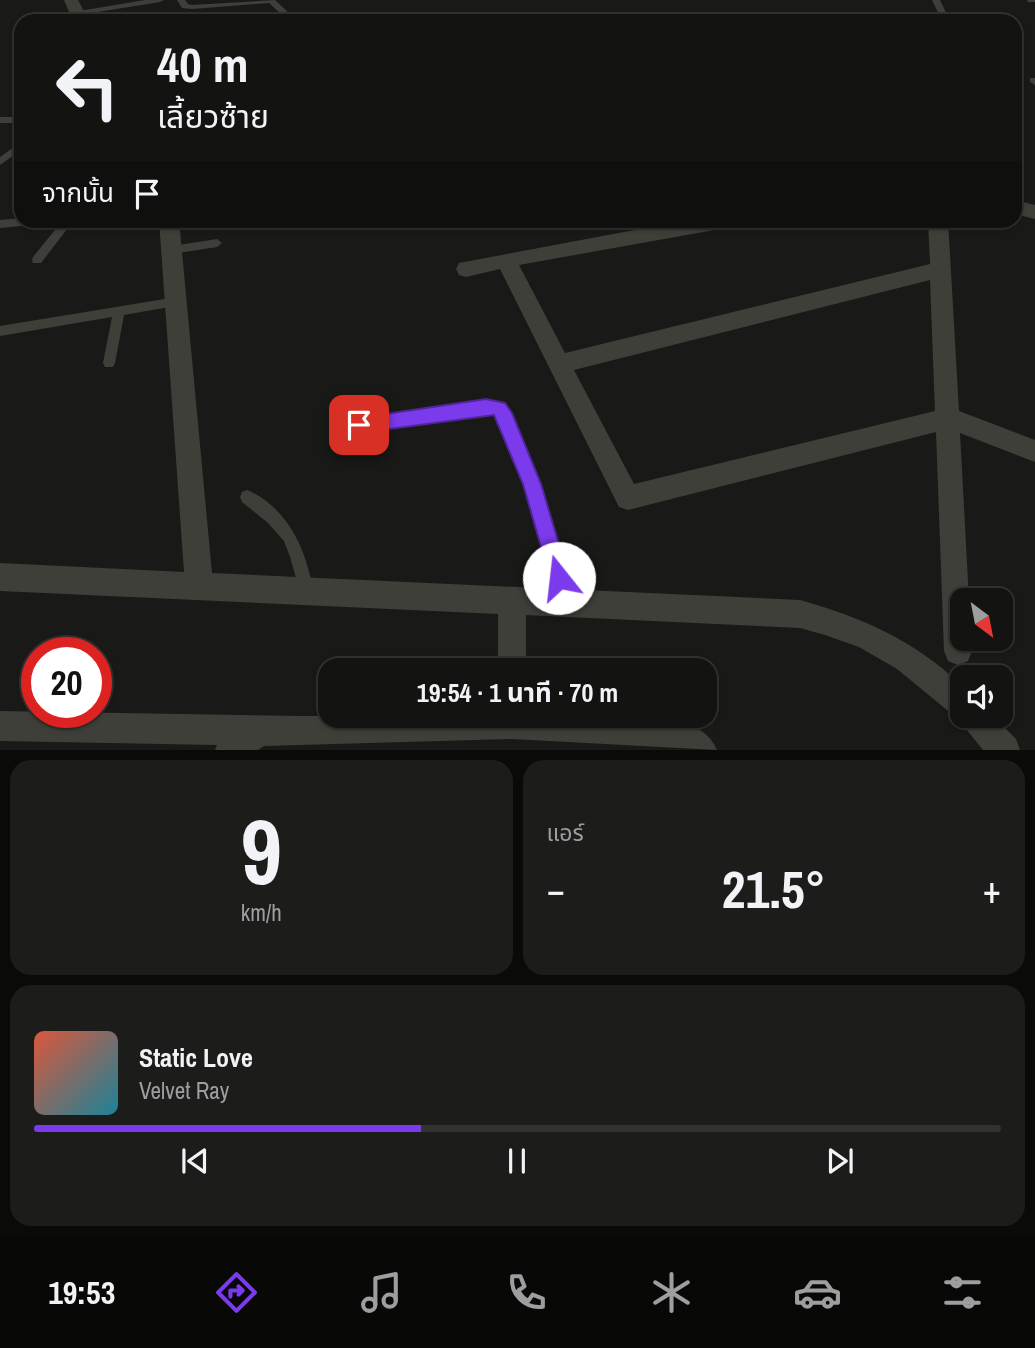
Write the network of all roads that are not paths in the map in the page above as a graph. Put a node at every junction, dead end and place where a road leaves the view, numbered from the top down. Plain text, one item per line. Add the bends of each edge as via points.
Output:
1 (160, 0) edge
2 (181, 0) edge
3 (77, 11) edge
4 (286, 14) dead end
5 (14, 151) edge
6 (0, 162) edge
7 (63, 228) edge
8 (170, 228) edge
9 (686, 228) edge
10 (939, 228) edge
11 (217, 243) dead end
12 (172, 250) junction
13 (37, 260) dead end
14 (506, 260) junction
15 (466, 269) dead end
16 (942, 269) junction
17 (177, 302) junction
18 (118, 312) junction
19 (0, 331) edge
20 (109, 363) dead end
21 (561, 364) junction
22 (948, 418) junction
23 (359, 425) dead end
24 (1035, 451) edge
25 (247, 497) dead end
26 (0, 576) edge
27 (199, 585) junction
28 (955, 588) edge
29 (306, 590) junction
30 (512, 599) junction
31 (566, 601) junction
32 (512, 658) edge
33 (950, 695) edge
34 (0, 726) edge
35 (264, 728) junction
36 (428, 728) edge
37 (605, 728) edge
38 (984, 728) edge
39 (303, 740) edge
40 (230, 750) edge
41 (702, 750) edge
42 (1005, 750) edge

1 - 3 lane
2 - 4 lane via 192,7 271,1
5 - 6 lane
7 - 13 lane
8 - 12 street
9 - 14 street
10 - 16 street
11 - 12 lane
12 - 17 street
14 - 15 street
14 - 21 street
16 - 21 street
16 - 22 street
17 - 18 lane
17 - 27 street
18 - 19 lane
18 - 20 lane
21 - 22 street via 628,498
22 - 24 street
22 - 28 street
23 - 31 lane via 486,406 499,408 532,484
25 - 29 lane via 283,524 294,542
26 - 27 street
27 - 29 street
29 - 30 street
30 - 31 street
30 - 32 street
31 - 33 street via 800,614 839,624 906,655
34 - 35 street
35 - 39 street
35 - 40 street
36 - 39 street
37 - 41 street via 675,734
38 - 42 street

